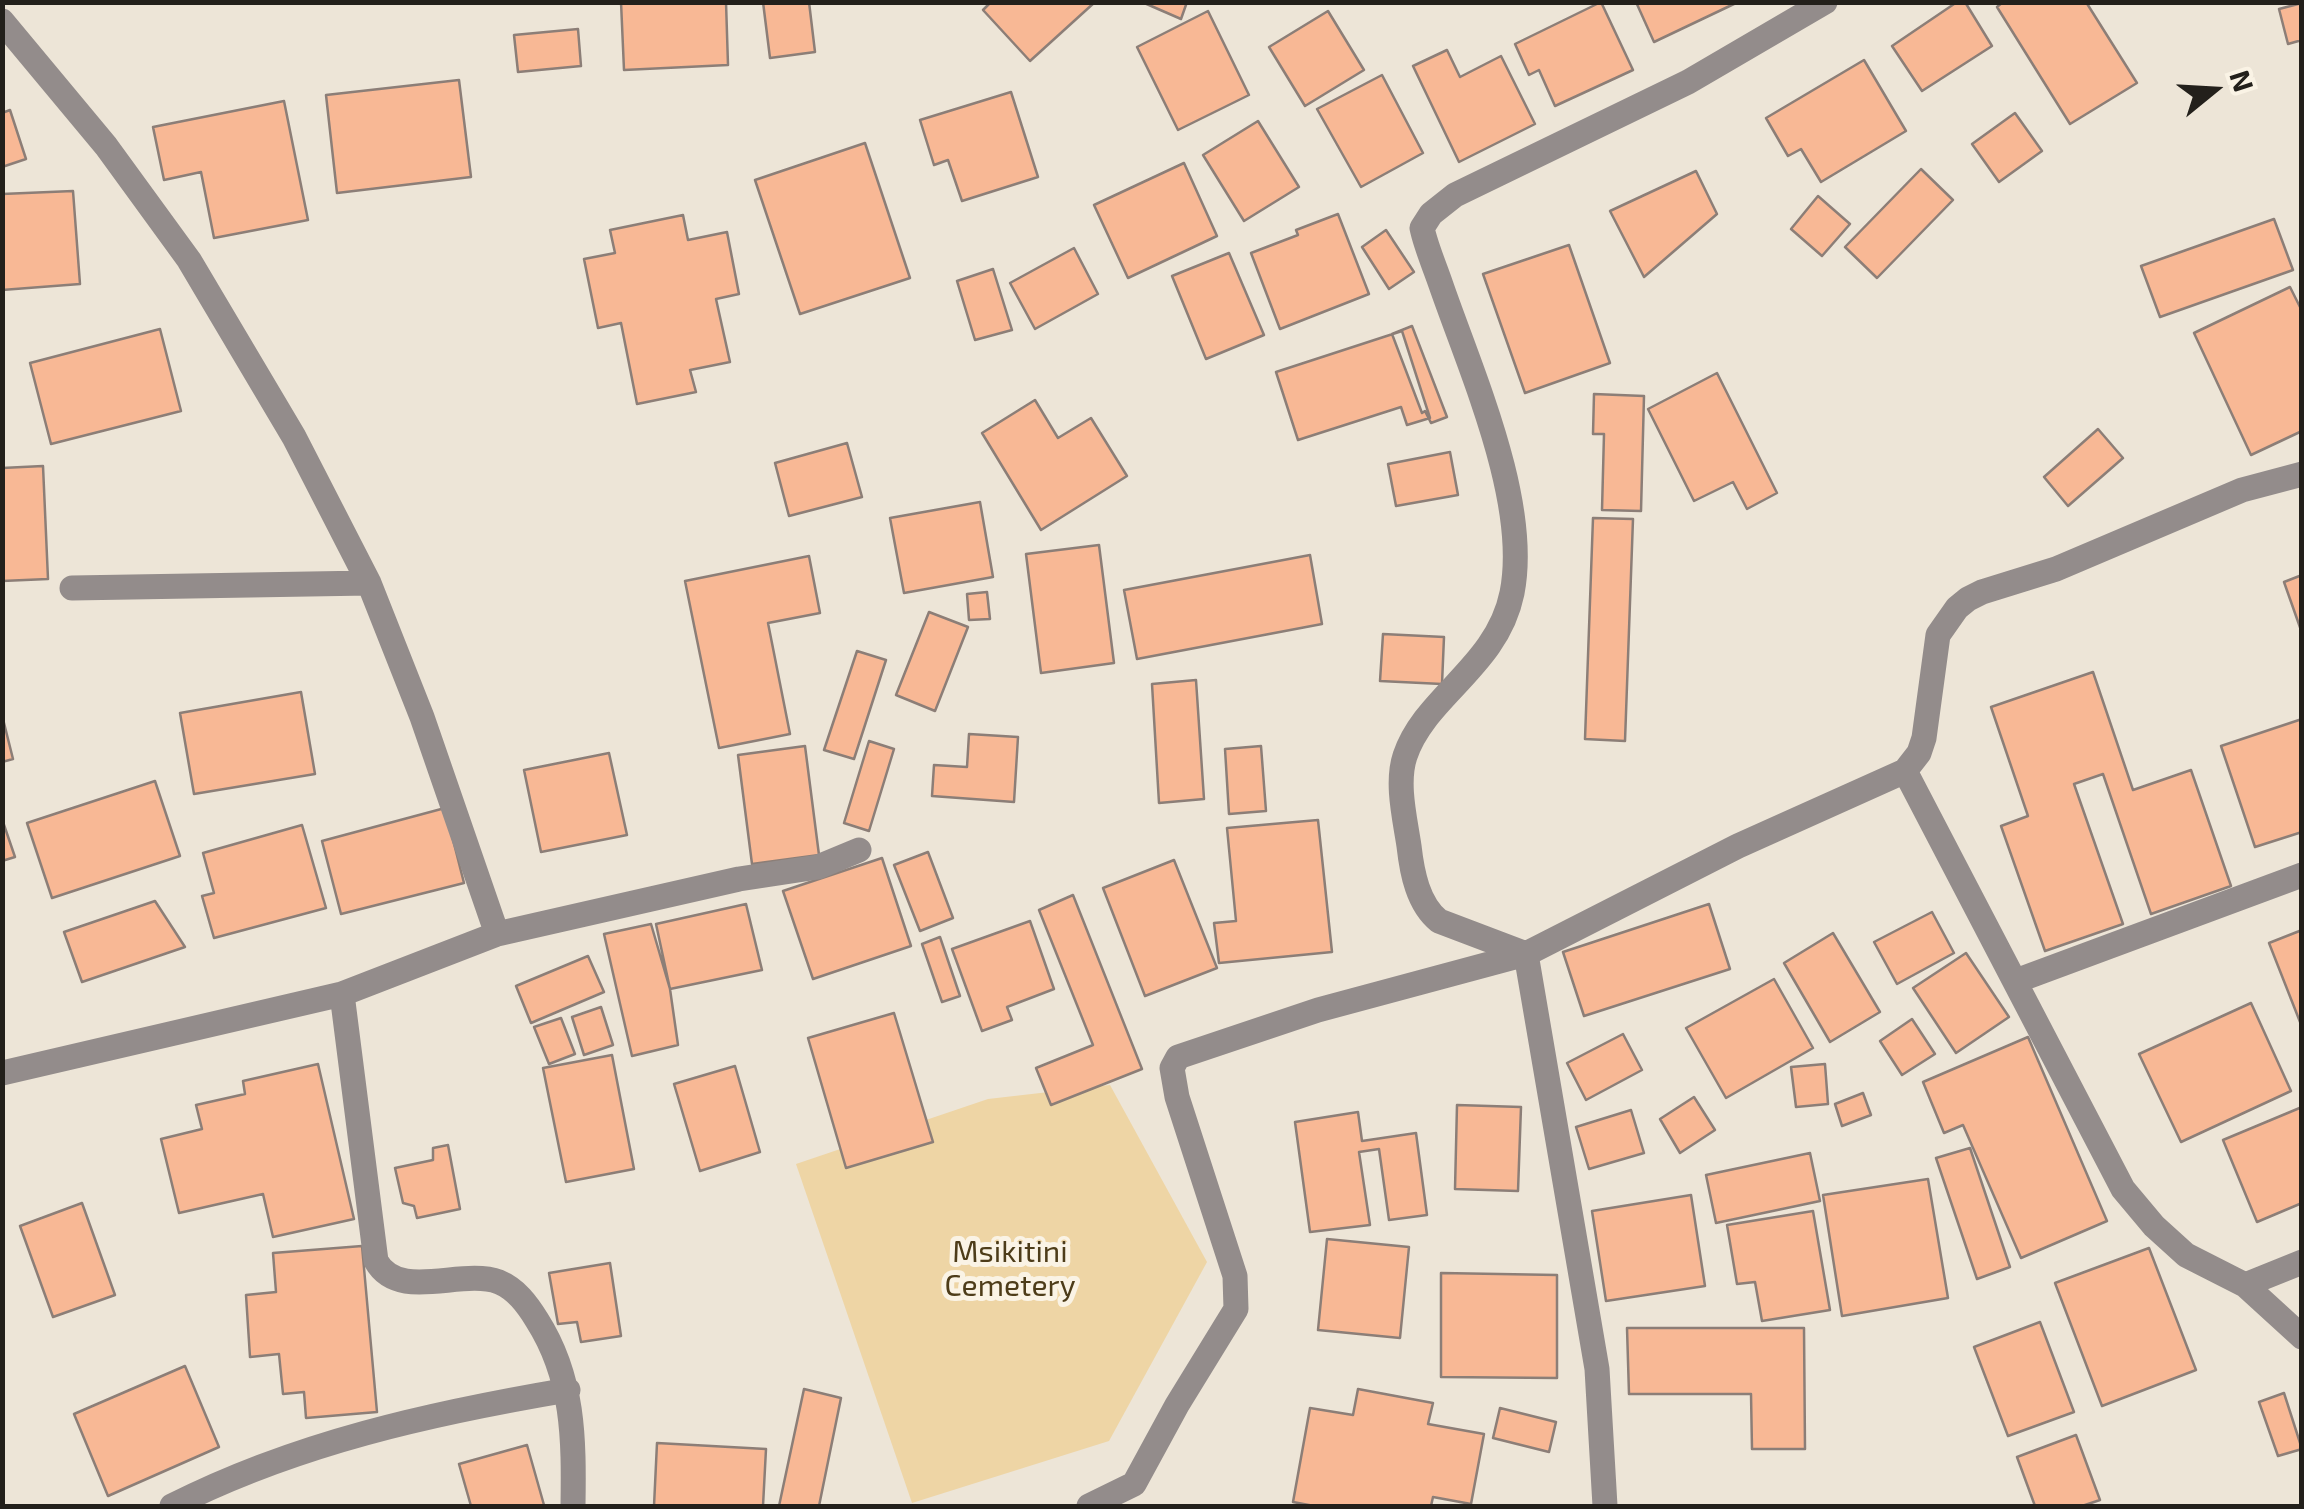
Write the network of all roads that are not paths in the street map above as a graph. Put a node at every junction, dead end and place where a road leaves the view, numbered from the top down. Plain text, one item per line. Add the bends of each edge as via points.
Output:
1 (1825, 2) edge
2 (2, 21) edge
3 (2302, 474) edge
4 (369, 583) junction
5 (72, 588) dead end
6 (1906, 771) junction
7 (859, 850) dead end
8 (2302, 875) edge
9 (498, 934) junction
10 (1526, 954) junction
11 (2016, 981) junction
12 (342, 994) junction
13 (2, 1073) edge
14 (2302, 1262) edge
15 (2245, 1285) junction
16 (2302, 1336) edge
17 (568, 1390) junction
18 (172, 1506) edge
19 (573, 1506) edge
20 (1089, 1506) edge
21 (1605, 1506) edge

1 - 10 street via 1688,82 1454,195 1424,222 1498,452 1514,523 1514,557 1503,622 1486,653 1416,733 1404,759 1411,864 1428,913 1439,922
2 - 4 street via 189,260 294,437
3 - 6 street via 2242,490 1968,599 1938,635 1924,738
4 - 5 street
4 - 9 street
6 - 10 street via 1738,846
6 - 11 street
7 - 9 street via 818,867
8 - 11 street
9 - 12 street
10 - 20 street via 1318,1010 1173,1062 1177,1098 1235,1276 1236,1309 1134,1484
10 - 21 street via 1597,1369
11 - 15 street via 2123,1189 2186,1255
12 - 13 street
12 - 17 street via 376,1261 388,1276 406,1282 484,1279 517,1294 554,1346
14 - 15 street
15 - 16 street
17 - 18 street via 310,1448
17 - 19 street

